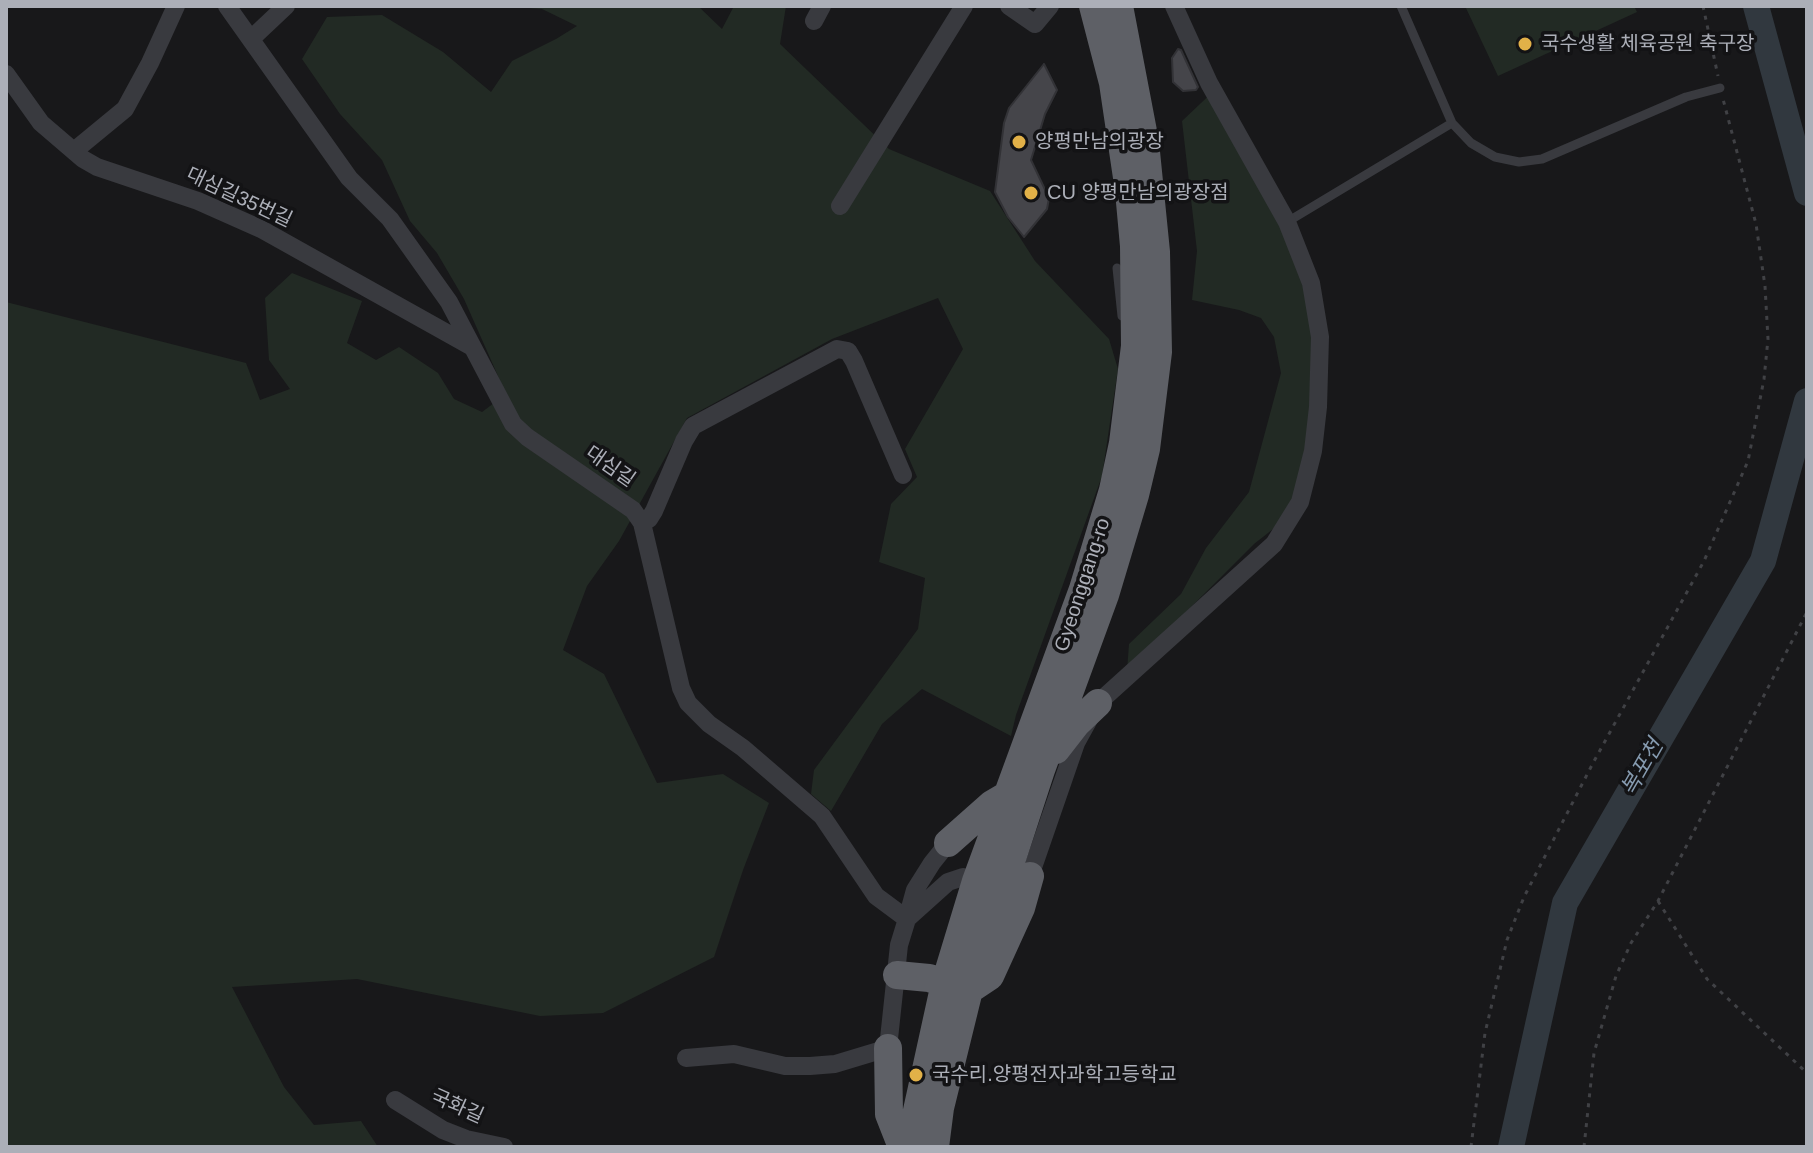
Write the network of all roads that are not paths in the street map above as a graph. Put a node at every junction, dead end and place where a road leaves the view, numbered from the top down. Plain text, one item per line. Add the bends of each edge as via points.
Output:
1 (176, 6) edge
2 (227, 6) edge
3 (286, 6) edge
4 (964, 6) edge
5 (1009, 6) edge
6 (1050, 6) edge
7 (1174, 6) edge
8 (1401, 6) edge
9 (1103, 10) edge
10 (251, 39) junction
11 (1094, 48) dead end
12 (6, 74) edge
13 (1720, 88) road end
14 (1452, 123) junction
15 (74, 151) junction
16 (840, 206) dead end
17 (1287, 222) junction
18 (1117, 268) dead end
19 (1123, 324) dead end
20 (1124, 338) dead end
21 (472, 347) junction
22 (1130, 397) junction
23 (903, 475) dead end
24 (642, 523) junction
25 (1098, 703) junction
26 (1041, 770) junction
27 (1009, 794) junction
28 (948, 843) joint
29 (1028, 875) joint
30 (963, 877) dead end
31 (907, 919) junction
32 (897, 975) junction
33 (957, 986) junction
34 (888, 1048) junction
35 (686, 1058) dead end
36 (395, 1100) dead end
37 (504, 1147) edge
38 (902, 1147) edge
39 (909, 1147) edge
40 (935, 1147) edge

1 - 15 street via 125,109
2 - 10 street, 대심길
3 - 10 street
4 - 16 street
5 - 6 street via 1035,24
7 - 17 street via 1209,83
8 - 14 lane
9 - 11 lane
9 - 22 highway, Gyeonggang-ro via 1129,191 1136,295
9 - 26 highway, Gyeonggang-ro via 1136,88 1152,197 1158,352 1135,495 1086,651
10 - 21 street, 대심길 via 349,178 390,219 449,302
12 - 15 street, 대심길35번길 via 41,123
13 - 14 lane via 1686,97 1542,159 1495,157
14 - 17 lane
15 - 21 street, 대심길35번길 via 97,167 261,229
17 - 25 street via 1311,283 1320,337 1315,436 1300,502 1274,544 1252,566
18 - 19 lane
20 - 22 lane
21 - 24 street, 대심길 via 513,424 633,510
22 - 27 highway, Gyeonggang-ro via 1099,539
23 - 24 street via 854,361 848,351 837,349 693,426 654,511
24 - 31 street via 688,703 822,816 876,896
25 - 26 highway
25 - 29 street via 1067,765
26 - 33 highway, Gyeonggang-ro
27 - 28 highway
27 - 33 highway, Gyeonggang-ro via 976,881
28 - 31 street via 915,890
29 - 33 highway via 1021,908 990,976
30 - 31 street via 948,882
31 - 32 street
32 - 33 highway
32 - 34 street
33 - 39 highway, Gyeonggang-ro
33 - 40 highway, Gyeonggang-ro
34 - 35 street via 810,1066 734,1054
34 - 38 highway via 889,1114
36 - 37 street, 국화길 via 443,1130

